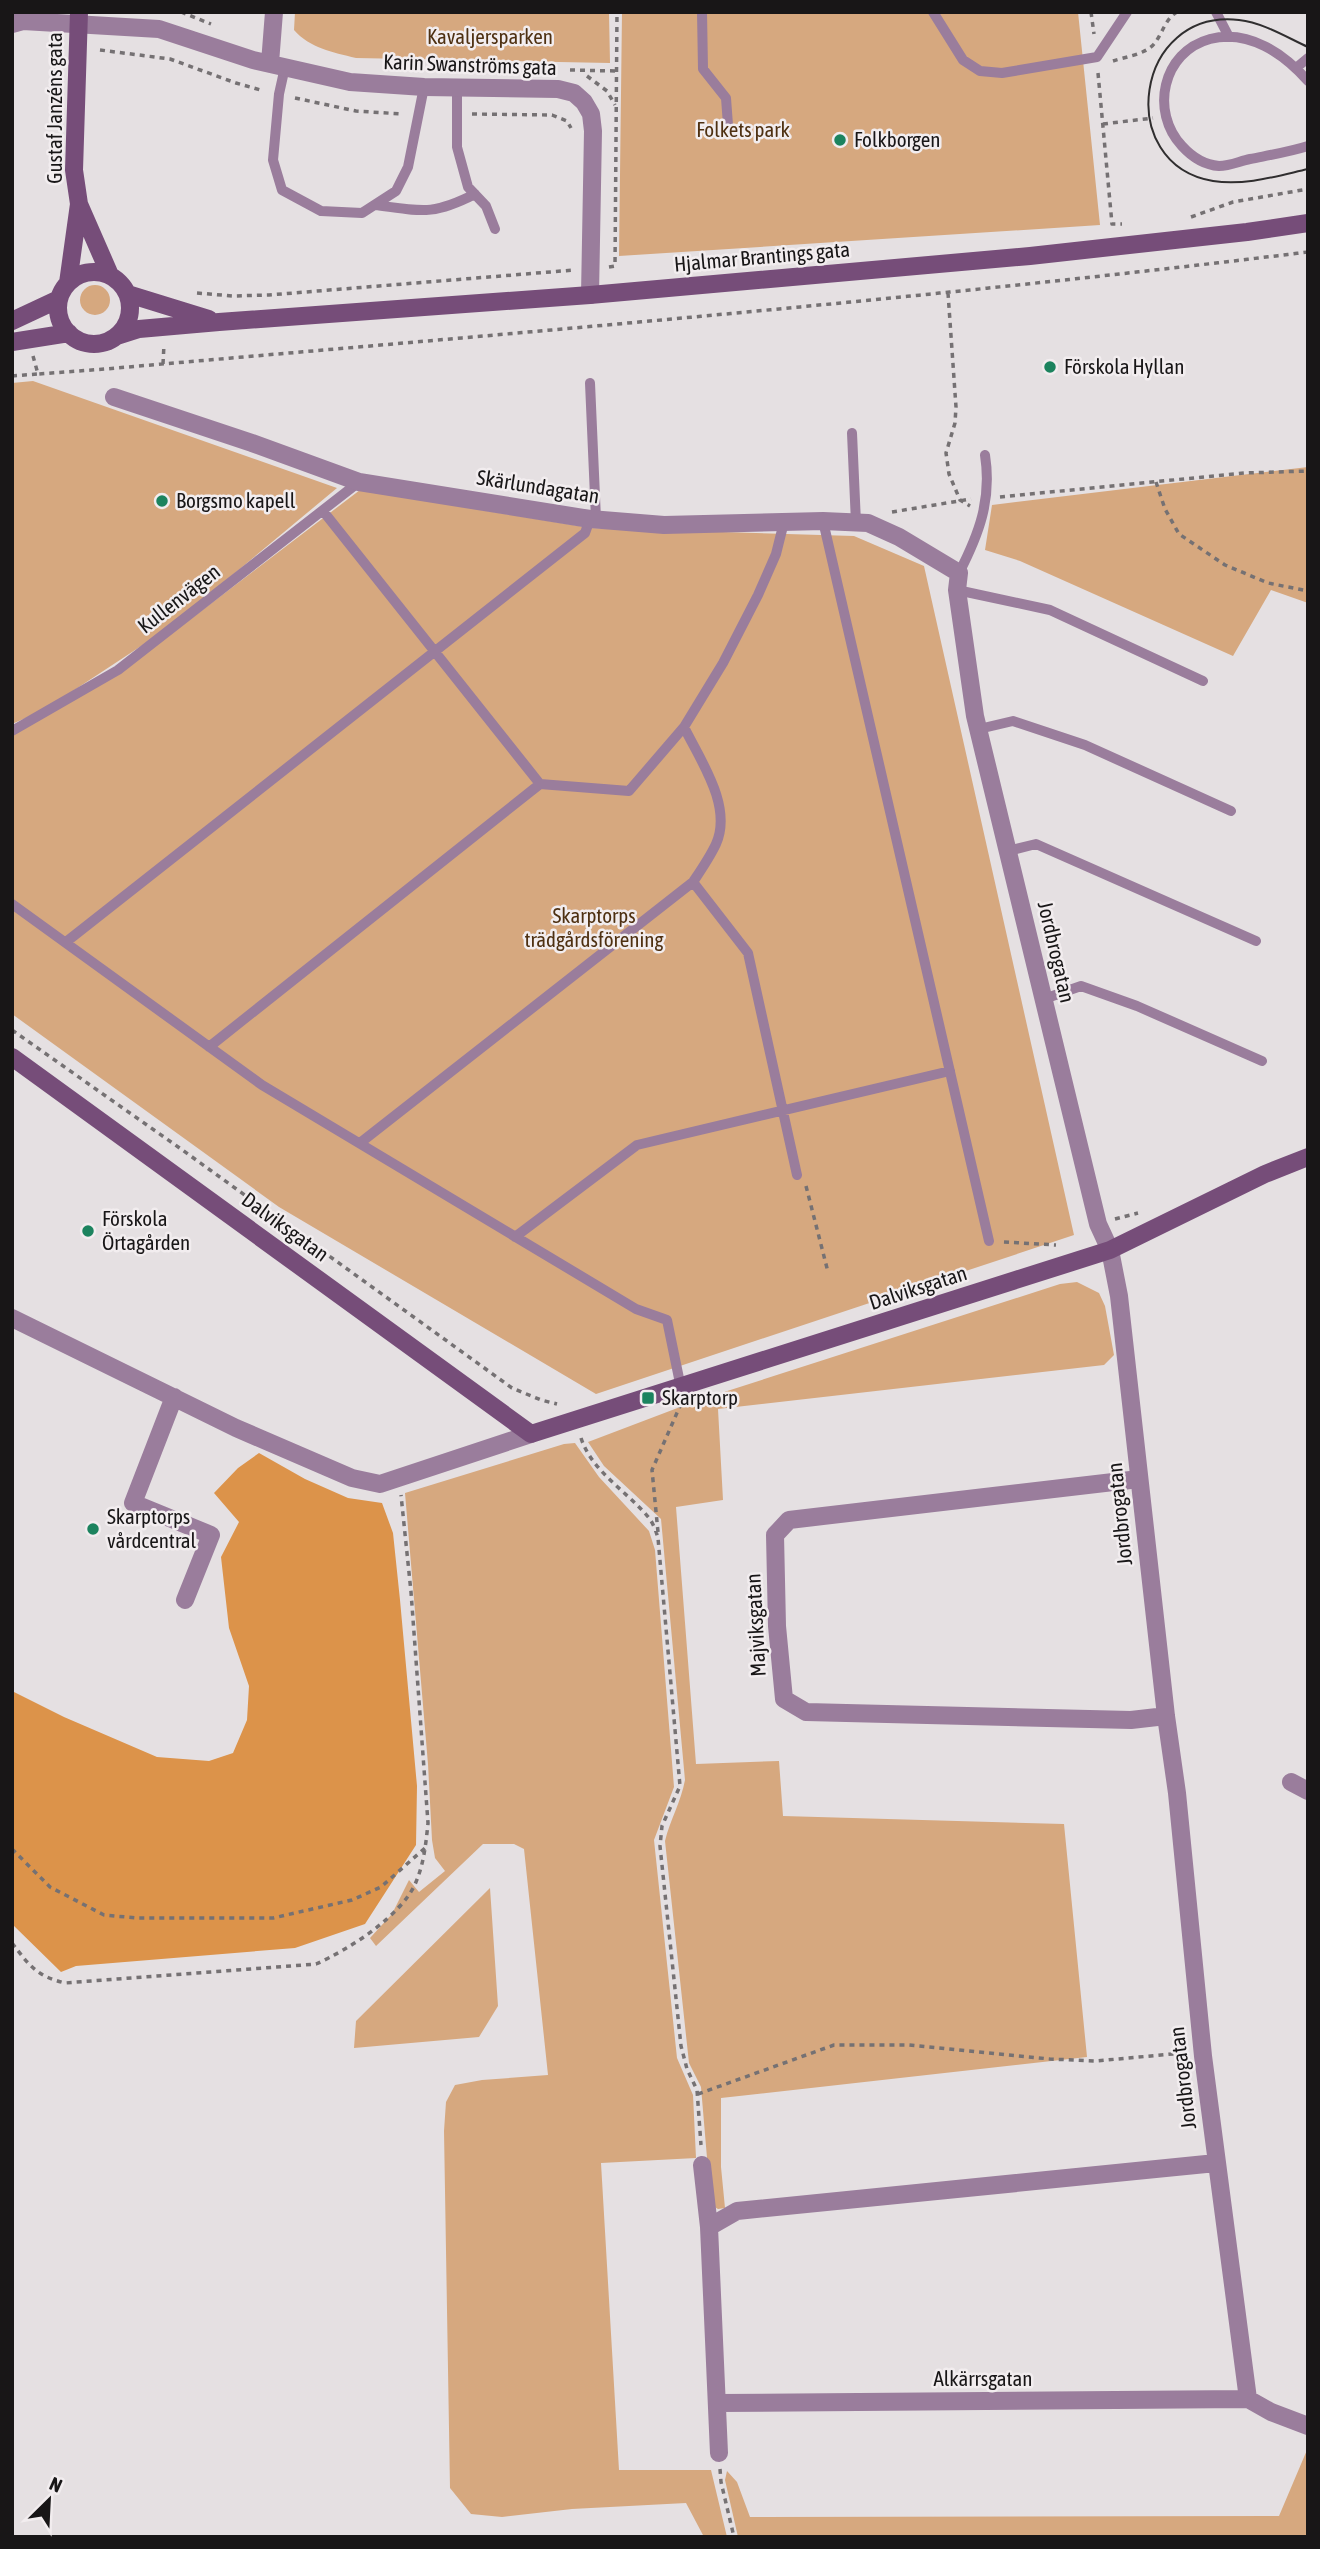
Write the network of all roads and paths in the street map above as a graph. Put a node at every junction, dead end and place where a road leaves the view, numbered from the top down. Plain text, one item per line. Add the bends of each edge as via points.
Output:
1 (181, 12) edge
2 (274, 12) edge
3 (617, 12) edge
4 (702, 12) edge
5 (933, 12) edge
6 (1127, 12) edge
7 (1177, 12) edge
8 (1216, 12) edge
9 (78, 18) edge
10 (12, 24) edge
11 (219, 27) dead end
12 (1229, 37) junction
13 (100, 50) dead end
14 (1308, 58) edge
15 (1110, 62) dead end
16 (277, 65) junction
17 (1097, 66) dead end
18 (1296, 68) junction
19 (562, 70) dead end
20 (616, 71) junction
21 (1308, 82) edge
22 (424, 87) junction
23 (457, 87) junction
24 (279, 94) junction
25 (419, 114) junction
26 (456, 114) junction
27 (1165, 117) junction
28 (1103, 124) junction
29 (728, 125) dead end
30 (572, 128) dead end
31 (1308, 146) edge
32 (1308, 189) edge
33 (475, 194) junction
34 (79, 204) junction
35 (375, 205) junction
36 (1187, 219) dead end
37 (1308, 223) edge
38 (1125, 225) dead end
39 (495, 229) dead end
40 (1308, 252) edge
41 (570, 258) dead end
42 (590, 268) junction
43 (570, 271) junction
44 (110, 275) junction
45 (63, 291) junction
46 (188, 292) dead end
47 (948, 292) junction
48 (128, 294) junction
49 (590, 295) junction
50 (12, 321) edge
51 (219, 322) junction
52 (69, 333) junction
53 (117, 336) junction
54 (20, 340) edge
55 (38, 374) junction
56 (12, 376) edge
57 (590, 383) dead end
58 (114, 397) dead end
59 (852, 433) dead end
60 (985, 455) dead end
61 (1308, 471) edge
62 (359, 482) junction
63 (1156, 482) junction
64 (988, 498) junction
65 (960, 500) junction
66 (323, 511) junction
67 (593, 519) junction
68 (823, 521) junction
69 (784, 522) junction
70 (862, 523) junction
71 (979, 523) junction
72 (958, 582) junction
73 (1308, 592) edge
74 (435, 651) junction
75 (1203, 681) dead end
76 (684, 727) junction
77 (979, 729) junction
78 (12, 731) edge
79 (540, 784) junction
80 (1231, 811) dead end
81 (1008, 851) junction
82 (693, 881) junction
83 (12, 904) edge
84 (1256, 941) dead end
85 (66, 942) junction
86 (1044, 999) junction
87 (12, 1030) edge
88 (209, 1047) junction
89 (12, 1057) edge
90 (1262, 1061) dead end
91 (950, 1070) junction
92 (783, 1109) junction
93 (360, 1143) junction
94 (1308, 1157) edge
95 (797, 1175) joint
96 (1138, 1213) dead end
97 (1098, 1224) junction
98 (515, 1237) junction
99 (989, 1241) joint
100 (1048, 1250) dead end
101 (1110, 1250) junction
102 (828, 1272) dead end
103 (12, 1318) edge
104 (681, 1388) junction
105 (174, 1397) junction
106 (561, 1404) dead end
107 (531, 1434) junction
108 (584, 1446) dead end
109 (399, 1478) junction
110 (1139, 1479) junction
111 (659, 1538) junction
112 (185, 1600) dead end
113 (1166, 1716) junction
114 (1291, 1782) dead end
115 (1308, 1791) edge
116 (425, 1848) junction
117 (12, 1849) edge
118 (12, 1943) edge
119 (1203, 2051) junction
120 (698, 2094) junction
121 (1216, 2163) junction
122 (702, 2165) joint
123 (709, 2227) junction
124 (1248, 2399) junction
125 (718, 2403) junction
126 (1308, 2426) edge
127 (719, 2453) joint
128 (734, 2537) edge

1 - 11 path
2 - 16 street
3 - 20 path
4 - 29 lane via 703,69 726,98
5 - 6 lane via 963,60 980,71 1002,73 1097,57
7 - 15 path via 1153,46
8 - 12 lane
9 - 10 street, Karin Swanströms gata
9 - 16 street, Karin Swanströms gata via 159,29
9 - 34 street, Gustaf Janzéns gata via 74,170
12 - 18 lane via 1265,46
12 - 27 lane via 1197,45 1176,65 1164,93
13 - 24 path via 170,59
14 - 18 lane
16 - 22 street, Karin Swanströms gata via 349,82
16 - 24 lane
17 - 28 path
18 - 21 lane
19 - 20 path
20 - 42 path via 615,266
22 - 23 street, Karin Swanströms gata
22 - 25 lane
23 - 26 lane
23 - 42 street, Karin Swanströms gata via 558,89 574,93 584,102 592,114 593,131
24 - 25 path via 356,111
24 - 35 lane via 273,160 282,190 321,211 362,213
25 - 35 lane via 408,167 396,191
26 - 30 path via 552,116
26 - 33 lane via 457,146 468,187
27 - 28 path
27 - 31 lane via 1186,151 1220,166
28 - 38 path via 1112,223
32 - 36 path via 1216,206
33 - 35 lane via 447,208 424,212
33 - 39 lane via 486,206
34 - 44 street, Gustaf Janzéns gata
34 - 45 street, Gustaf Janzéns gata
37 - 49 street, Hjalmar Brantings gata via 1030,256
40 - 47 path
41 - 43 path
42 - 43 path
42 - 49 street, Karin Swanströms gata
43 - 46 path via 269,295
44 - 45 street via 83,274
44 - 48 street, Hjalmar Brantings gata
45 - 50 street
45 - 52 street via 58,311
47 - 55 path
47 - 65 path via 957,407 946,453
48 - 51 street, Hjalmar Brantings gata
48 - 53 street via 129,317
49 - 51 street, Hjalmar Brantings gata
51 - 53 street, Hjalmar Brantings gata via 139,329
52 - 53 street, Hjalmar Brantings gata via 92,344
52 - 54 street, Hjalmar Brantings gata
54 - 55 path
55 - 56 path
57 - 67 lane
58 - 62 street, Skärlundagatan
59 - 70 lane
60 - 64 lane
61 - 63 path
62 - 66 lane, Kullenvägen
62 - 67 street, Skärlundagatan
63 - 64 path
63 - 73 path via 1179,534 1225,565 1268,583
64 - 65 path
64 - 71 lane
65 - 70 path via 884,513
65 - 71 path via 971,507
66 - 74 lane
66 - 78 lane, Kullenvägen via 118,670
67 - 69 street, Skärlundagatan via 664,525
67 - 74 lane via 585,533
68 - 69 street, Skärlundagatan
68 - 70 street, Skärlundagatan
68 - 91 lane
69 - 76 lane via 758,596
70 - 72 street, Skärlundagatan via 899,537
71 - 72 lane
72 - 75 lane via 1050,610
72 - 77 street, Jordbrogatan
74 - 79 lane
74 - 85 lane
76 - 79 lane via 629,792
76 - 82 lane via 714,789 721,817 717,842
77 - 80 lane via 1013,721 1085,745
77 - 81 street, Jordbrogatan
79 - 88 lane
81 - 84 lane via 1036,844
81 - 86 street, Jordbrogatan
82 - 92 lane via 748,953
82 - 93 lane
83 - 85 lane
85 - 88 lane
86 - 90 lane via 1081,986
86 - 97 street, Jordbrogatan
87 - 106 path via 512,1388
88 - 93 lane via 262,1085
89 - 107 street, Dalviksgatan
91 - 92 lane
91 - 99 lane
92 - 95 lane
92 - 98 lane via 637,1145
93 - 98 lane
94 - 101 street, Dalviksgatan
95 - 102 path via 808,1188
96 - 97 path
97 - 101 street, Jordbrogatan
98 - 104 lane via 636,1310 667,1320
99 - 100 path via 1062,1245
101 - 104 street, Dalviksgatan
101 - 110 street, Jordbrogatan
103 - 105 street, Dalviksgatan
104 - 107 street, Dalviksgatan
104 - 111 path via 682,1403 652,1470
105 - 109 street, Dalviksgatan via 352,1478 380,1484
105 - 112 street via 133,1503 211,1535
107 - 109 street, Dalviksgatan
108 - 111 path via 603,1473 650,1519
109 - 116 path via 428,1823
110 - 113 street, Jordbrogatan
110 - 113 street, Majviksgatan via 789,1520 775,1535 784,1699 806,1712 1131,1720
111 - 120 path via 680,1786 662,1826 660,1846 681,2046
113 - 119 street, Jordbrogatan
114 - 115 street
116 - 117 path via 381,1887 352,1900 274,1918 104,1915 50,1887
116 - 118 path via 416,1884 400,1904 361,1939 316,1964 65,1983 46,1978 30,1966
119 - 120 path via 1096,2061 909,2045 834,2045
119 - 121 street, Jordbrogatan
120 - 122 path
121 - 123 street via 737,2211
121 - 124 street, Jordbrogatan
122 - 123 street
123 - 125 street
124 - 125 street, Alkärrsgatan
124 - 126 street
125 - 127 street
127 - 128 path

